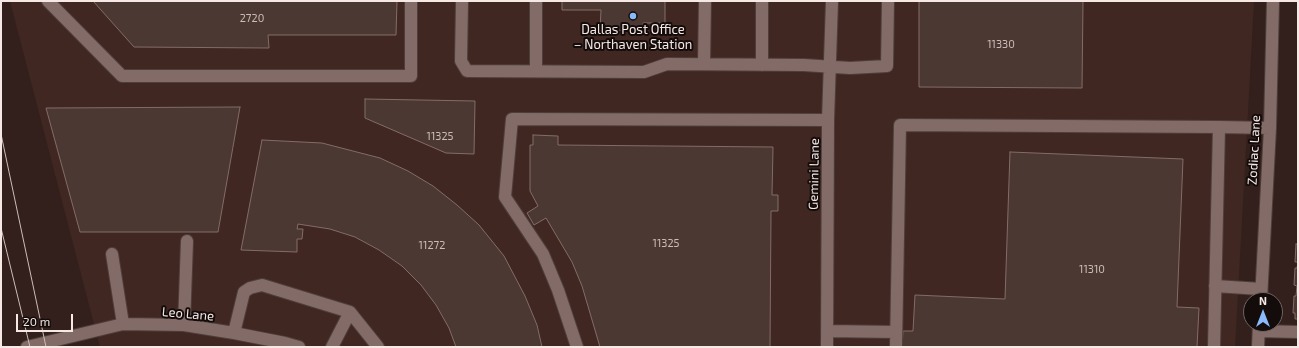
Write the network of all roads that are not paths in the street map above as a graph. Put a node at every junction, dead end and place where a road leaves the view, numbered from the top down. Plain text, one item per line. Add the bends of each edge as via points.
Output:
1 (48, 1) edge
2 (411, 1) edge
3 (462, 1) edge
4 (536, 1) edge
5 (705, 1) edge
6 (762, 1) edge
7 (832, 1) edge
8 (888, 1) edge
9 (1273, 1) edge
10 (704, 64) junction
11 (762, 65) junction
12 (830, 67) junction
13 (536, 71) junction
14 (828, 120) junction
15 (1220, 127) junction
16 (1270, 128) junction
17 (187, 241) dead end
18 (112, 254) dead end
19 (1216, 286) junction
20 (1250, 292) edge
21 (1261, 292) edge
22 (350, 312) junction
23 (123, 324) junction
24 (184, 325) junction
25 (1283, 330) edge
26 (827, 331) junction
27 (896, 332) junction
28 (1259, 332) edge
29 (1298, 332) edge
30 (234, 333) junction
31 (27, 347) edge
32 (300, 347) edge
33 (332, 347) edge
34 (378, 347) edge
35 (578, 347) edge
36 (827, 347) edge
37 (896, 347) edge
38 (1214, 347) edge
39 (1258, 347) edge

1 - 2 street via 122,76 411,76
3 - 13 street via 461,61 467,71
4 - 13 street
5 - 10 street
6 - 11 street
7 - 12 street, Gemini Lane
8 - 12 street via 887,66
9 - 16 street, Zodiac Lane
10 - 11 street
10 - 13 street via 666,64 644,72
11 - 12 street
12 - 14 street, Gemini Lane
14 - 26 street, Gemini Lane
14 - 35 street via 512,119 505,197 543,254
15 - 16 street
15 - 19 street
15 - 27 street via 900,125
16 - 21 street, Zodiac Lane
17 - 24 street
18 - 23 street
19 - 20 street
19 - 38 street
22 - 30 street via 262,286 250,288 244,292
22 - 33 street
22 - 34 street
23 - 24 street, Leo Lane
23 - 31 street, Leo Lane
24 - 30 street, Leo Lane
25 - 29 street
26 - 27 street
26 - 36 street, Gemini Lane
27 - 37 street
28 - 39 street
30 - 32 street, Leo Lane

